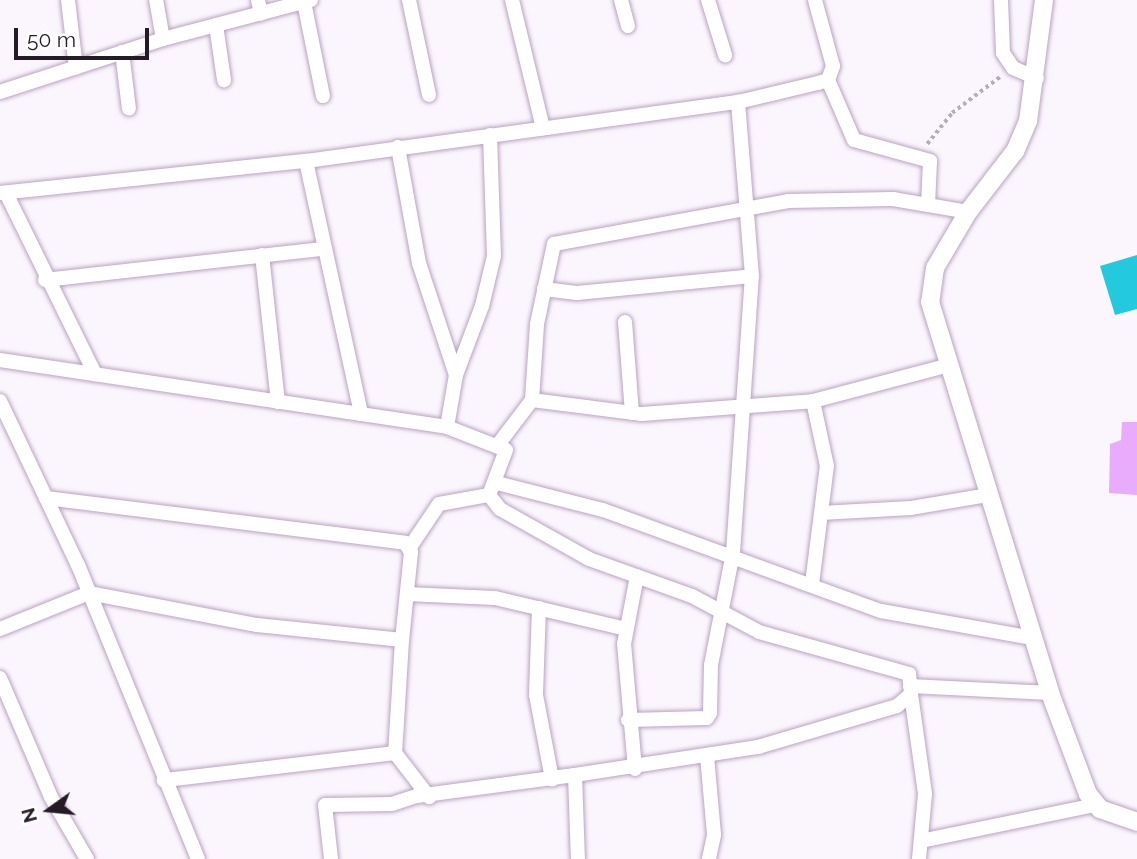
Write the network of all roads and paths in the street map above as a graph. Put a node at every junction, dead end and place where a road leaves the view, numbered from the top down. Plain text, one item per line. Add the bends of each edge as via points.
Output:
1 (68, 0) edge
2 (156, 0) edge
3 (409, 0) edge
4 (512, 0) edge
5 (621, 0) edge
6 (708, 0) edge
7 (815, 0) edge
8 (1000, 0) edge
9 (1044, 0) edge
10 (307, 1) edge
11 (260, 7) edge
12 (216, 25) junction
13 (628, 26) dead end
14 (163, 39) junction
15 (122, 52) junction
16 (725, 55) dead end
17 (76, 68) junction
18 (1013, 68) junction
19 (1037, 78) junction
20 (224, 80) dead end
21 (828, 80) junction
22 (0, 92) edge
23 (429, 95) dead end
24 (323, 96) dead end
25 (738, 102) junction
26 (129, 108) dead end
27 (543, 128) junction
28 (490, 135) junction
29 (398, 147) junction
30 (921, 155) junction
31 (306, 162) junction
32 (3, 193) edge
33 (928, 205) junction
34 (748, 208) junction
35 (968, 212) junction
36 (322, 249) junction
37 (262, 256) junction
38 (752, 276) junction
39 (45, 280) junction
40 (544, 289) junction
41 (625, 322) dead end
42 (0, 360) edge
43 (948, 365) junction
44 (95, 374) junction
45 (456, 375) junction
46 (532, 400) junction
47 (0, 401) edge
48 (813, 401) junction
49 (278, 402) junction
50 (742, 404) junction
51 (632, 413) junction
52 (361, 414) junction
53 (447, 427) junction
54 (497, 446) junction
55 (493, 489) junction
56 (988, 495) junction
57 (46, 498) junction
58 (821, 513) junction
59 (410, 547) junction
60 (733, 553) junction
61 (637, 576) junction
62 (812, 584) junction
63 (89, 593) junction
64 (407, 594) junction
65 (539, 608) junction
66 (722, 612) junction
67 (0, 628) edge
68 (626, 629) junction
69 (1033, 638) junction
70 (402, 640) junction
71 (0, 678) edge
72 (911, 690) junction
73 (1050, 693) junction
74 (628, 720) junction
75 (395, 753) junction
76 (707, 756) junction
77 (635, 769) junction
78 (575, 775) junction
79 (552, 779) junction
80 (164, 780) junction
81 (429, 797) junction
82 (1096, 805) junction
83 (1137, 822) edge
84 (921, 841) junction
85 (78, 843) junction
86 (74, 859) edge
87 (88, 859) edge
88 (198, 859) edge
89 (331, 859) edge
90 (578, 859) edge
91 (709, 859) edge
92 (919, 859) edge

1 - 17 street
2 - 14 street
3 - 23 street
4 - 27 street
5 - 13 street
6 - 16 street
7 - 21 street via 833,66
8 - 18 street via 1003,53
9 - 19 street
10 - 11 street
10 - 24 street
11 - 12 street
12 - 14 street
12 - 20 street
14 - 15 street
15 - 17 street
15 - 26 street
17 - 22 street
18 - 19 street
18 - 30 path via 953,113
19 - 35 street via 1028,121 1015,151
21 - 25 street
21 - 30 street via 854,139 862,145
25 - 27 street
25 - 34 street
27 - 28 street
28 - 29 street
28 - 45 street via 494,256 482,306
29 - 31 street
29 - 45 street via 419,263
30 - 33 street via 932,166
31 - 32 street
31 - 36 street
32 - 39 street
33 - 34 street via 840,197
33 - 35 street
34 - 38 street
34 - 40 street via 554,244
35 - 43 street via 935,268 930,302
36 - 37 street
36 - 52 street
37 - 39 street
37 - 49 street
38 - 40 street via 577,293
38 - 50 street
39 - 44 street
40 - 46 street
41 - 51 street
42 - 44 street
43 - 48 street
43 - 56 street
44 - 49 street
45 - 53 street
46 - 51 street
46 - 54 street
47 - 57 street
48 - 50 street
48 - 58 street via 827,459
49 - 52 street
50 - 51 street
50 - 60 street
52 - 53 street
53 - 54 street
54 - 55 street via 506,450
55 - 59 street via 439,504
55 - 60 street via 603,510
55 - 61 street via 509,516 589,559
56 - 58 street via 911,508
56 - 69 street
57 - 59 street
57 - 63 street
58 - 62 street
59 - 64 street
60 - 62 street
60 - 66 street
61 - 66 street
61 - 68 street
62 - 69 street via 908,618
63 - 67 street
63 - 70 street via 257,625
63 - 80 street
64 - 65 street via 479,596
64 - 70 street
65 - 68 street
65 - 79 street via 537,704
66 - 72 street via 760,632 909,674
66 - 74 street via 711,665 709,717
68 - 74 street
69 - 73 street
70 - 75 street
71 - 85 street via 51,797
72 - 73 street
72 - 76 street via 897,706 758,747
72 - 84 street via 925,794
73 - 82 street
74 - 77 street
75 - 80 street
75 - 81 street
76 - 77 street
76 - 91 street via 714,835
77 - 78 street
78 - 79 street
78 - 90 street
79 - 81 street
80 - 88 street
81 - 89 street via 392,804 325,805
82 - 83 street
82 - 84 street
84 - 92 street
85 - 86 street
85 - 87 street

